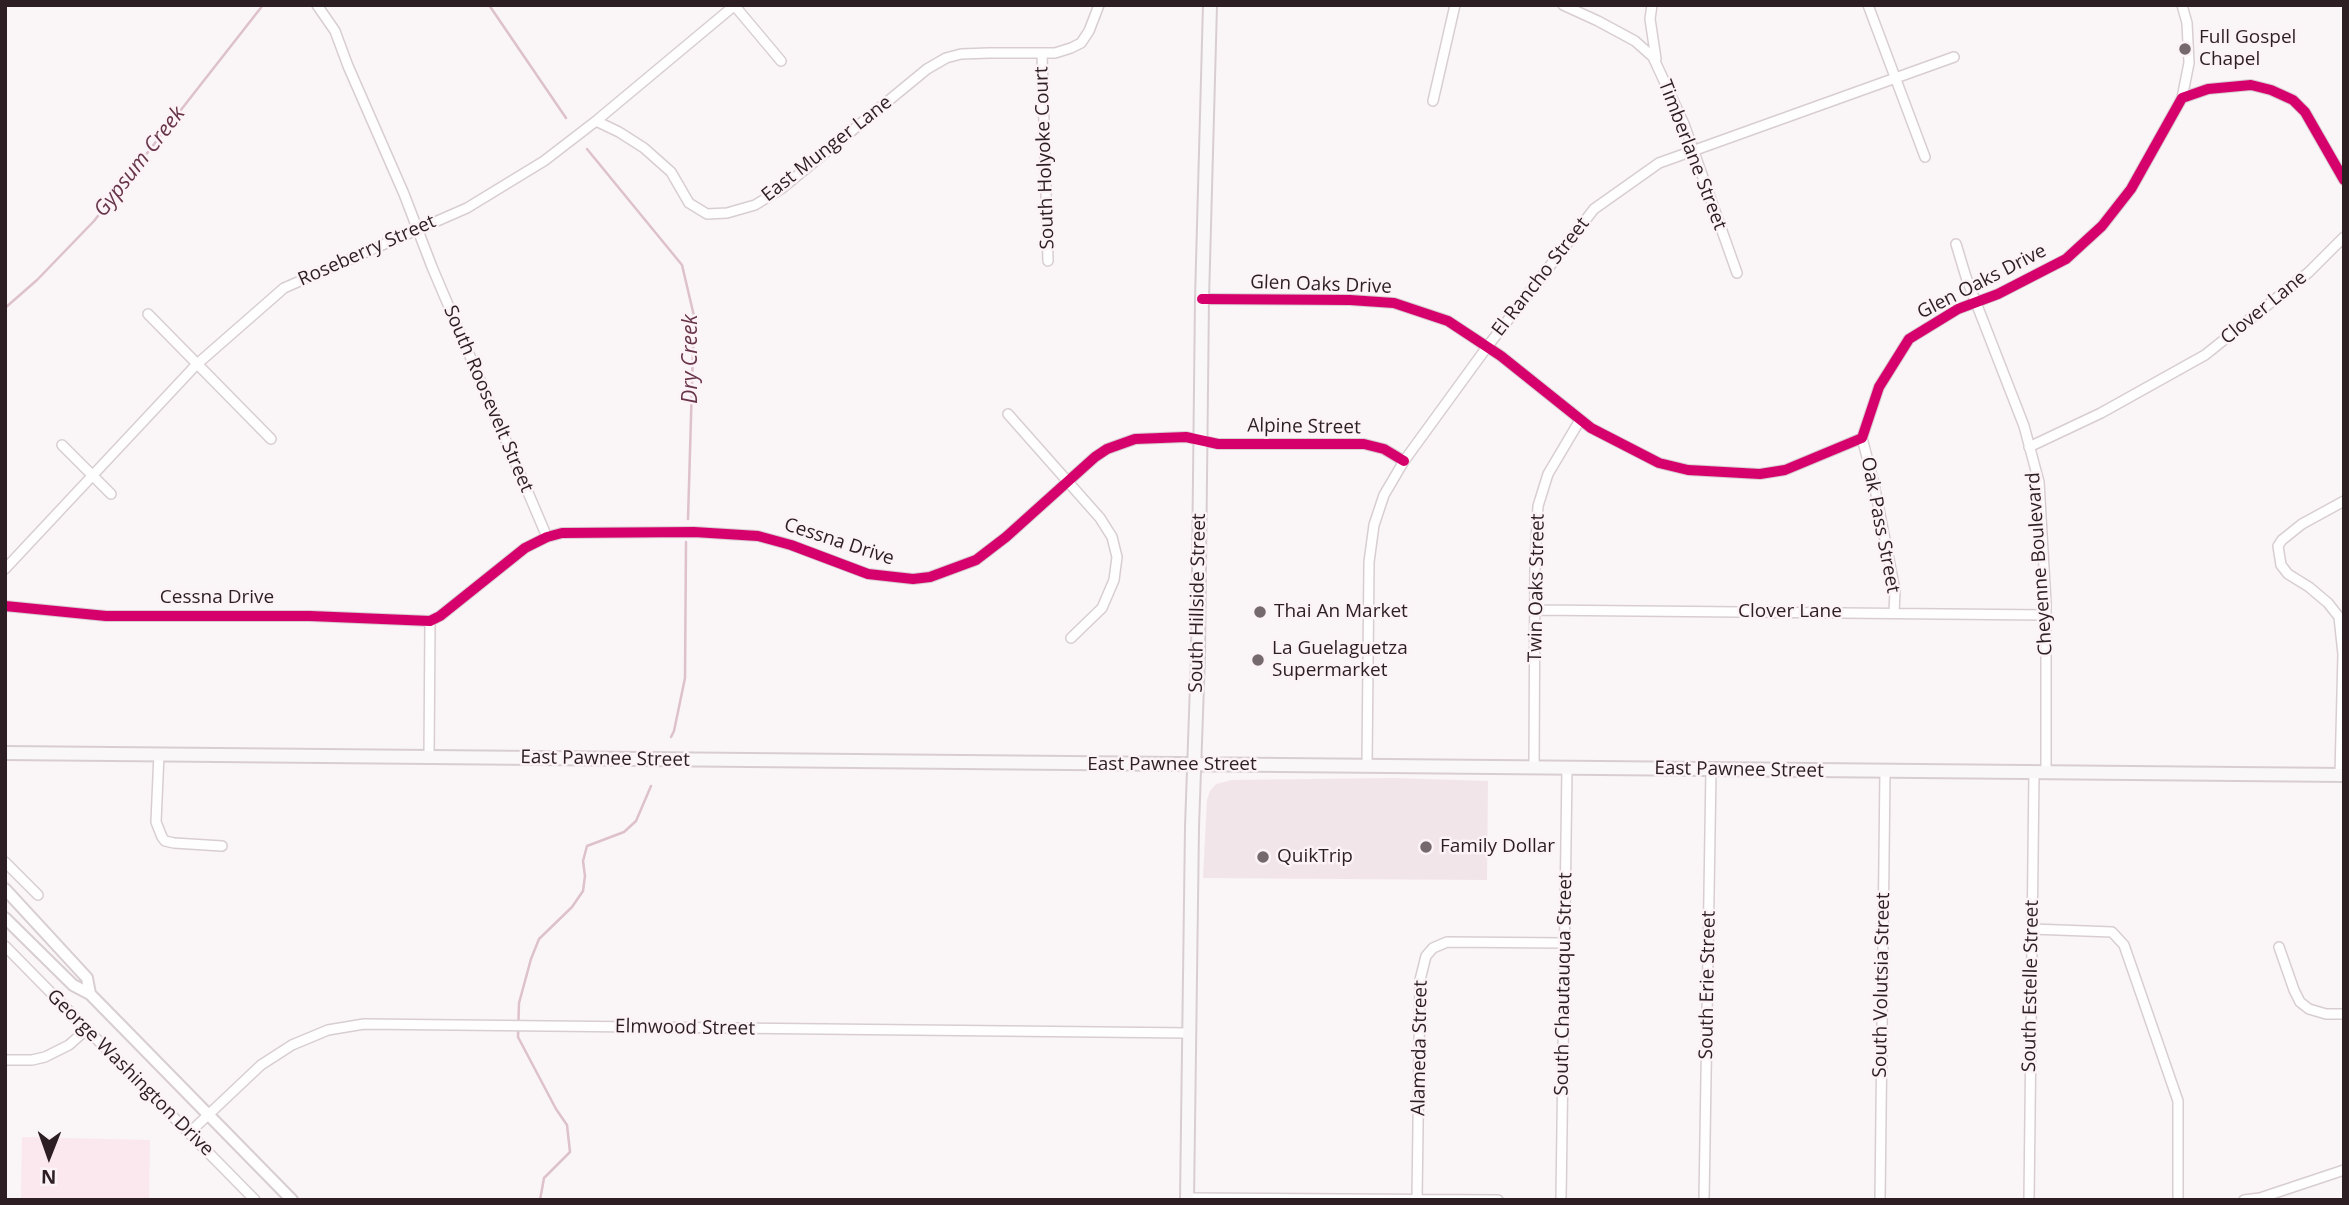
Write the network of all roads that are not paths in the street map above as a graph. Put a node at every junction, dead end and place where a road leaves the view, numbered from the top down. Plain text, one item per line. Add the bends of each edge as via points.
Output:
1 (317, 5) edge
2 (735, 5) edge
3 (1098, 5) edge
4 (1210, 5) edge
5 (1455, 5) edge
6 (1563, 5) edge
7 (1652, 5) edge
8 (1868, 5) edge
9 (2182, 5) edge
10 (1042, 54) junction
11 (1954, 57) dead end
12 (781, 61) dead end
13 (1657, 64) junction
14 (1895, 79) junction
15 (2182, 98) junction
16 (1433, 101) dead end
17 (596, 121) junction
18 (1694, 151) junction
19 (1925, 157) dead end
20 (2344, 180) edge
21 (417, 228) junction
22 (2344, 237) edge
23 (1956, 244) dead end
24 (1048, 261) dead end
25 (1737, 273) dead end
26 (1202, 299) junction
27 (1976, 302) junction
28 (148, 314) dead end
29 (1487, 347) junction
30 (196, 365) junction
31 (1008, 414) dead end
32 (1580, 420) junction
33 (1862, 438) junction
34 (271, 439) dead end
35 (1201, 441) junction
36 (62, 445) dead end
37 (2029, 447) junction
38 (1404, 461) junction
39 (93, 476) junction
40 (1067, 481) junction
41 (111, 494) dead end
42 (2344, 501) edge
43 (547, 537) junction
44 (5, 569) edge
45 (5, 606) edge
46 (1535, 610) junction
47 (1894, 613) junction
48 (2046, 615) junction
49 (430, 621) junction
50 (1071, 638) dead end
51 (5, 753) edge
52 (159, 754) junction
53 (429, 757) junction
54 (1194, 765) junction
55 (1367, 765) junction
56 (1534, 768) junction
57 (1567, 768) junction
58 (1710, 770) junction
59 (1885, 771) junction
60 (2040, 772) junction
61 (2342, 774) edge
62 (222, 846) dead end
63 (5, 862) edge
64 (5, 889) edge
65 (38, 895) dead end
66 (5, 918) edge
67 (2032, 929) junction
68 (1564, 943) junction
69 (5, 946) edge
70 (2279, 947) dead end
71 (90, 994) junction
72 (2344, 1014) edge
73 (87, 1029) junction
74 (1189, 1034) junction
75 (5, 1060) edge
76 (209, 1114) junction
77 (189, 1133) junction
78 (2344, 1171) edge
79 (1187, 1199) edge
80 (1417, 1199) edge
81 (255, 1200) edge
82 (292, 1200) edge
83 (1498, 1200) edge
84 (1562, 1200) edge
85 (1704, 1200) edge
86 (1880, 1200) edge
87 (2029, 1200) edge
88 (2178, 1200) edge
89 (2244, 1200) edge

1 - 21 street, South Roosevelt Street via 335,31
2 - 12 street
2 - 17 street, Roseberry Street
3 - 10 street, East Munger Lane via 1081,43
4 - 26 main road, South Hillside Street
5 - 16 street
6 - 13 street, Timberlane Street via 1635,41
7 - 13 street
8 - 14 street
9 - 15 street, Glen Oaks Drive via 2189,63
10 - 17 street, East Munger Lane via 946,58 781,189 755,205 727,213 708,214 689,203 671,172 645,148
10 - 24 street, South Holyoke Court
11 - 14 street, El Rancho Street
13 - 18 street, Timberlane Street
14 - 18 street, El Rancho Street
14 - 19 street
15 - 20 street via 2208,89 2251,85 2293,100 2305,112
15 - 27 street, Glen Oaks Drive via 2131,189 2102,226 2066,259
17 - 21 street, Roseberry Street via 467,208
18 - 25 street, Timberlane Street
18 - 29 street, El Rancho Street via 1659,163 1594,209
21 - 30 street, Roseberry Street via 284,288
21 - 43 street, South Roosevelt Street
22 - 37 street, Clover Lane via 2309,272 2204,355
23 - 27 street, Cheyenne Boulevard
26 - 29 street, Glen Oaks Drive via 1394,303 1448,321
26 - 35 main road, South Hillside Street
27 - 33 street, Glen Oaks Drive via 1909,339 1879,387
27 - 37 street, Cheyenne Boulevard
28 - 30 street
29 - 32 street, Glen Oaks Drive
29 - 38 street, El Rancho Street
30 - 34 street
30 - 39 street, Roseberry Street
31 - 40 street
32 - 33 street, Glen Oaks Drive via 1660,463 1731,474 1785,470
32 - 46 street, Twin Oaks Street via 1542,489
33 - 47 street, Oak Pass Street via 1895,590
35 - 38 street, Alpine Street via 1364,444
35 - 40 street, Cessna Drive via 1186,437 1135,439 1095,457
35 - 54 main road, South Hillside Street
36 - 39 street
37 - 48 street, Cheyenne Boulevard via 2039,482
38 - 55 street, El Rancho Street via 1384,495 1369,562
39 - 41 street
39 - 44 street, Roseberry Street
40 - 43 street, Cessna Drive via 976,560 913,579 868,573 791,545 741,534 562,533
40 - 50 street via 1100,518 1117,557 1114,580 1102,608
42 - 61 street via 2302,524 2278,546 2281,565 2288,574 2328,603 2339,617
43 - 49 street via 525,548
45 - 49 street, Cessna Drive via 106,616
46 - 47 street, Clover Lane
46 - 56 street, Twin Oaks Street
47 - 48 street, Clover Lane
48 - 60 street, Cheyenne Boulevard
49 - 53 street
51 - 52 main road, East Pawnee Street
52 - 53 main road, East Pawnee Street
52 - 62 street via 156,822 162,837 173,843
53 - 54 main road, East Pawnee Street
54 - 55 main road, East Pawnee Street
54 - 74 main road, South Hillside Street
55 - 56 main road, East Pawnee Street
56 - 57 main road, East Pawnee Street
57 - 58 main road, East Pawnee Street
57 - 68 street, South Chautauqua Street
58 - 59 main road, East Pawnee Street
58 - 85 street, South Erie Street
59 - 60 main road, East Pawnee Street
59 - 86 street, South Volutsia Street
60 - 61 main road, East Pawnee Street
60 - 67 street, South Estelle Street
63 - 65 street
64 - 71 street via 87,978
66 - 71 street via 73,985
67 - 87 street, South Estelle Street
67 - 88 street via 2112,932 2124,945 2178,1101
68 - 80 street, Alameda Street via 1447,942 1426,956 1420,980
68 - 84 street, South Chautauqua Street
69 - 73 street, George Washington Drive
70 - 72 street via 2300,1002 2326,1014
71 - 76 street
73 - 75 street via 45,1057
73 - 77 street, George Washington Drive
74 - 76 street, Elmwood Street via 364,1024 328,1030 292,1045 261,1065
74 - 79 main road, South Hillside Street
76 - 77 street, Elmwood Street
76 - 82 street
77 - 81 street, George Washington Drive
78 - 89 street
79 - 80 street
80 - 83 street

